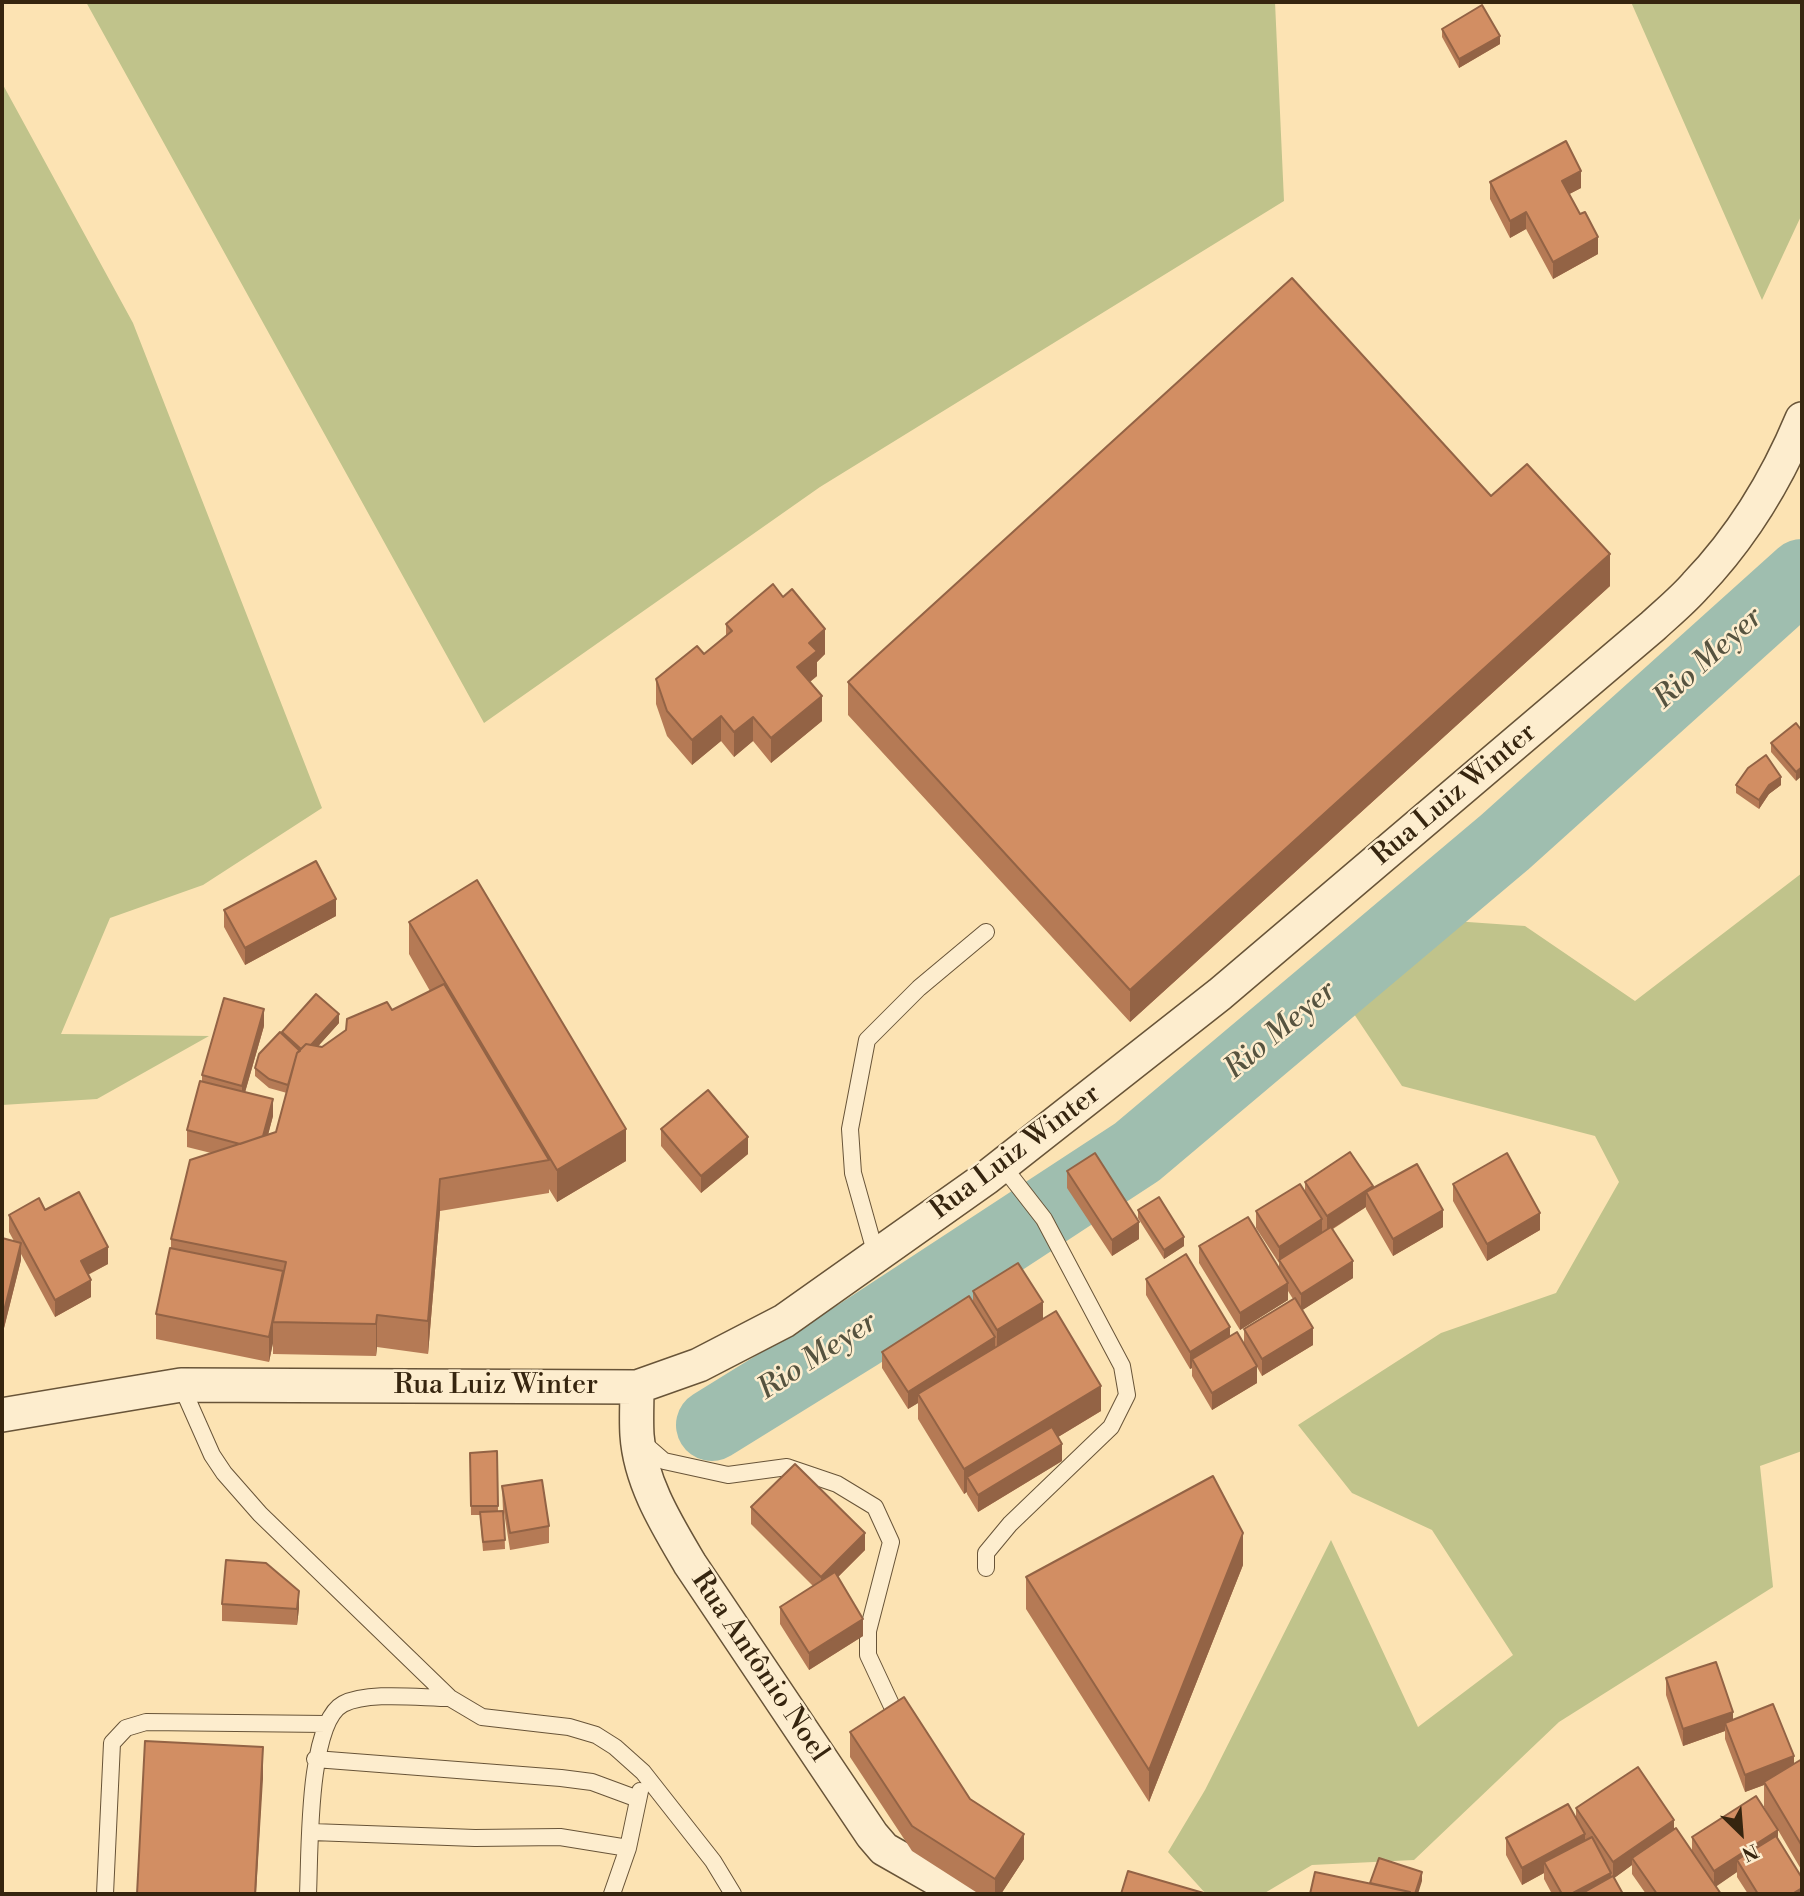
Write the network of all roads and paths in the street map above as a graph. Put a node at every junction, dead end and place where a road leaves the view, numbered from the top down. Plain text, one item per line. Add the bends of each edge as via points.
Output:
1 (1802, 419) edge
2 (986, 932) dead end
3 (1003, 1166) junction
4 (876, 1255) junction
5 (181, 1385) junction
6 (637, 1387) junction
7 (2, 1415) edge
8 (637, 1437) junction
9 (986, 1568) dead end
10 (450, 1698) junction
11 (896, 1715) edge
12 (326, 1724) junction
13 (315, 1759) junction
14 (643, 1772) junction
15 (638, 1799) junction
16 (312, 1832) junction
17 (628, 1848) junction
18 (105, 1894) edge
19 (308, 1894) edge
20 (611, 1894) edge
21 (733, 1894) edge
22 (963, 1894) edge

1 - 3 street, Rua Luiz Winter via 1764,493 1728,548 1653,626 1220,994
2 - 4 lane via 919,988 867,1040 850,1129 853,1173
3 - 4 street, Rua Luiz Winter
3 - 9 lane via 1045,1219 1122,1366 1127,1395 1111,1427 986,1553
4 - 6 street, Rua Luiz Winter via 784,1321 699,1365
5 - 6 street, Rua Luiz Winter
5 - 7 street, Rua Luiz Winter
5 - 10 lane via 212,1455 239,1490
6 - 8 street, Rua Antônio Noel
8 - 11 lane via 664,1461 728,1475 787,1467 836,1485 875,1507 891,1542 868,1631 868,1655
8 - 22 street, Rua Antônio Noel via 648,1485 672,1533 862,1822 884,1849
10 - 12 lane via 357,1699 336,1709
10 - 14 lane via 482,1717 569,1727 596,1735
12 - 13 lane
12 - 18 lane via 146,1723 126,1728 112,1743
13 - 15 lane via 531,1774 592,1782
13 - 16 lane
14 - 15 lane
14 - 21 lane
15 - 17 lane
16 - 17 lane via 561,1837
16 - 19 lane
17 - 20 lane

